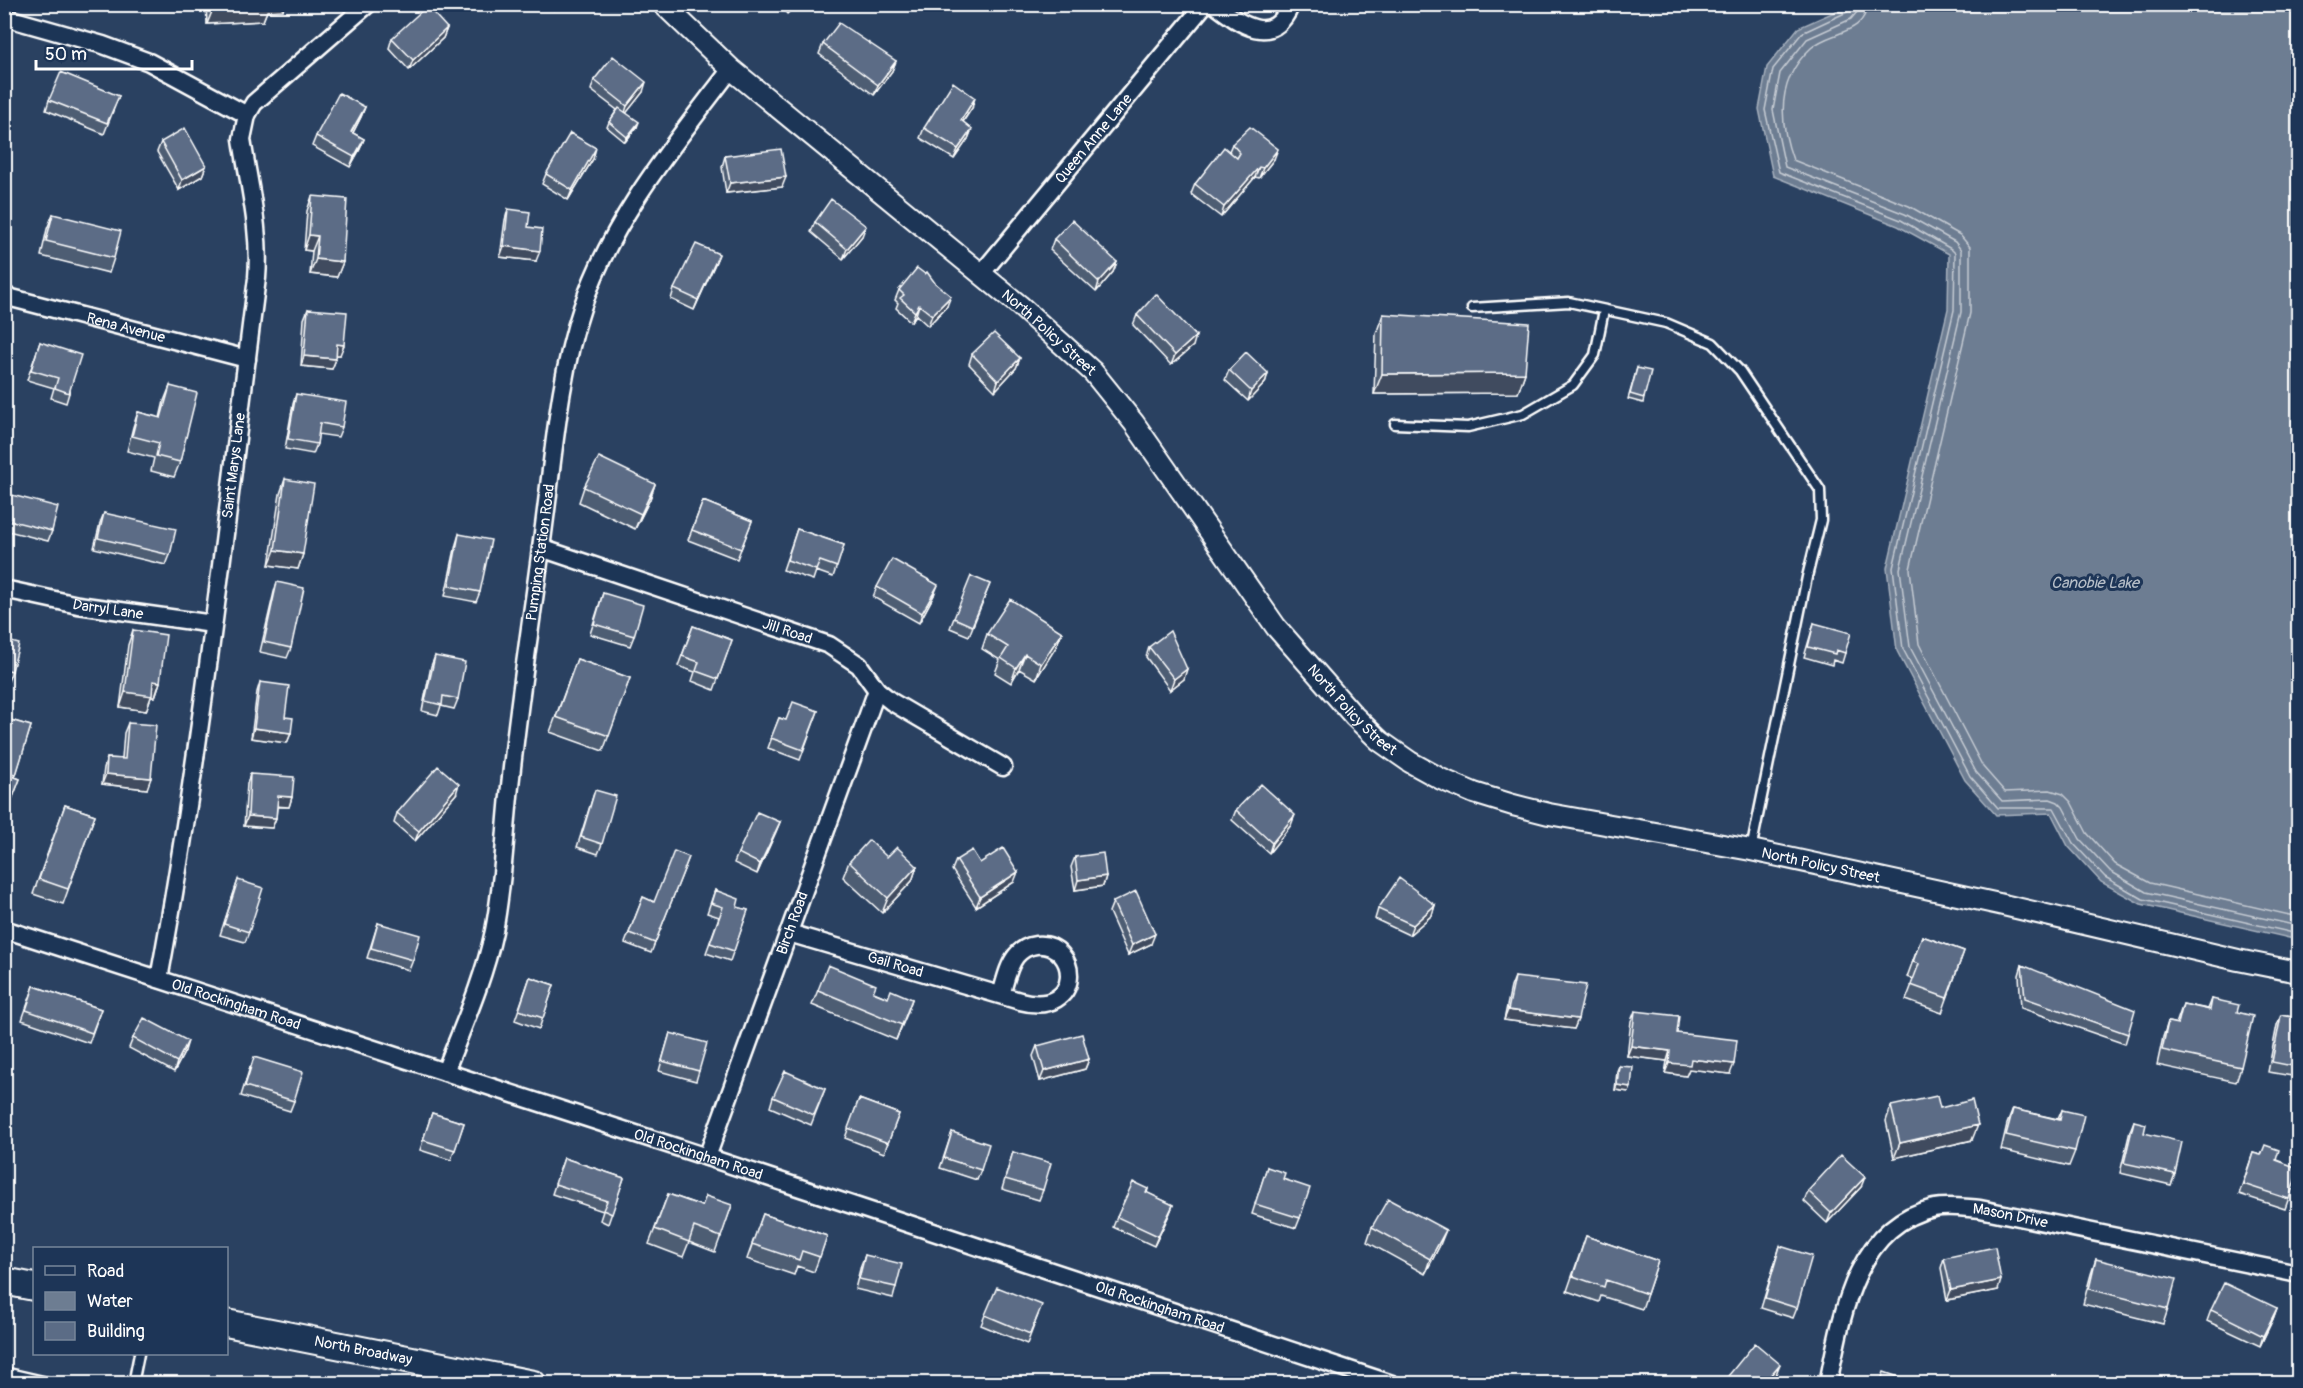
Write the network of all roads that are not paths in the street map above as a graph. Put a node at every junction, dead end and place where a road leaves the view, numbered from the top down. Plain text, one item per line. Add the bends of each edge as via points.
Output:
1 (368, 4) edge
2 (663, 4) edge
3 (1205, 4) edge
4 (1214, 4) edge
5 (1291, 4) edge
6 (4, 17) edge
7 (731, 69) junction
8 (247, 115) junction
9 (981, 274) junction
10 (4, 296) edge
11 (1472, 308) dead end
12 (1604, 310) junction
13 (247, 359) junction
14 (1395, 424) dead end
15 (541, 548) junction
16 (4, 589) edge
17 (213, 624) junction
18 (877, 690) junction
19 (1004, 767) dead end
20 (1751, 850) junction
21 (4, 929) edge
22 (789, 933) junction
23 (2298, 972) edge
24 (159, 979) junction
25 (1001, 995) dead end
26 (445, 1072) junction
27 (707, 1157) junction
28 (2298, 1274) edge
29 (4, 1281) edge
30 (33, 1287) edge
31 (228, 1323) edge
32 (139, 1355) edge
33 (4, 1372) edge
34 (56, 1383) edge
35 (133, 1383) edge
36 (533, 1383) edge
37 (1392, 1383) edge
38 (1828, 1383) edge

1 - 8 street via 268,89
2 - 7 street, North Policy Street
3 - 9 street, Queen Anne Lane
4 - 5 street via 1245,27 1256,29 1277,24
6 - 8 street via 149,62
7 - 9 street, North Policy Street
7 - 15 street, Pumping Station Road via 650,177 593,280 574,338 560,406
8 - 13 street, Saint Marys Lane via 242,139 259,255
9 - 20 street, North Policy Street via 1068,349 1115,398 1276,627 1380,741 1441,779 1513,806
10 - 13 street, Rena Avenue
11 - 12 lane via 1569,302
12 - 14 lane via 1595,355 1573,385 1523,414 1468,427
12 - 20 lane via 1666,323 1713,344 1740,371 1820,490 1821,520
13 - 17 street, Saint Marys Lane
15 - 18 street, Jill Road via 828,645 859,665
15 - 26 street, Pumping Station Road via 494,932
16 - 17 street, Darryl Lane via 88,607
17 - 24 street, Saint Marys Lane via 175,896
18 - 19 street, Jill Road
18 - 22 street, Birch Road
20 - 23 street, North Policy Street
21 - 24 street, Old Rockingham Road
22 - 25 street, Gail Road
22 - 27 street, Birch Road
24 - 26 street, Old Rockingham Road
26 - 27 street, Old Rockingham Road
27 - 37 street, Old Rockingham Road
28 - 38 street, Mason Drive via 1980,1209 1935,1208 1892,1227 1864,1261 1844,1310
29 - 30 main road
31 - 36 main road, North Broadway
32 - 35 lane
33 - 34 lane

